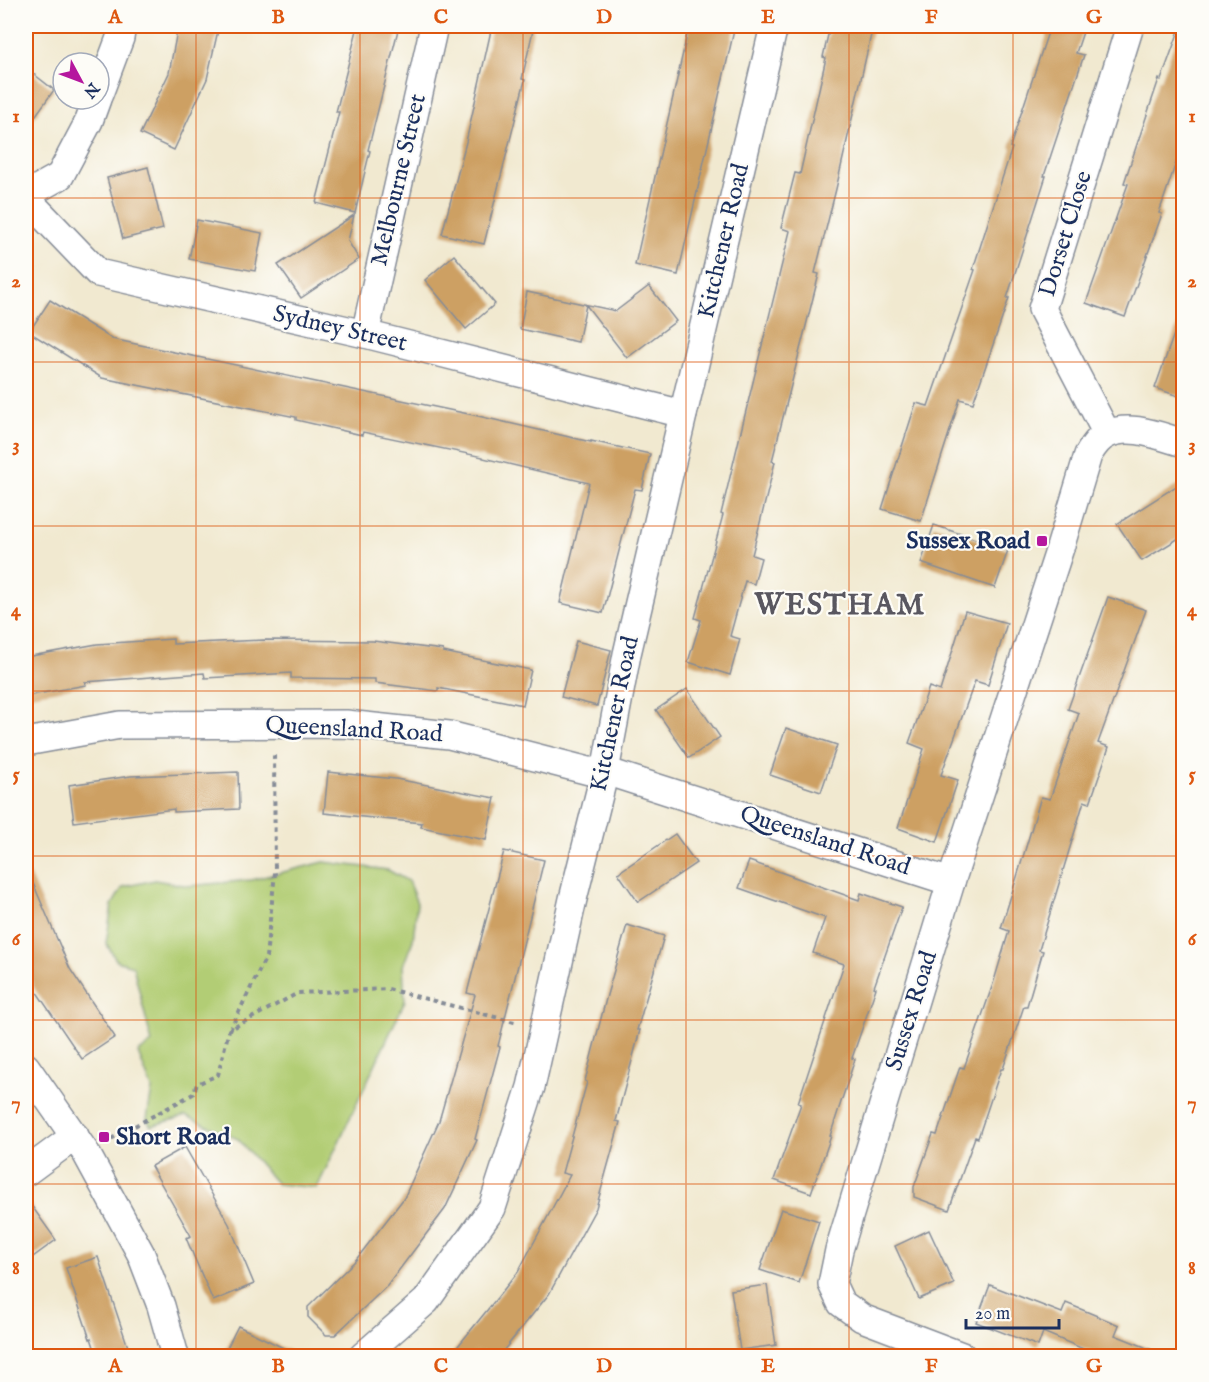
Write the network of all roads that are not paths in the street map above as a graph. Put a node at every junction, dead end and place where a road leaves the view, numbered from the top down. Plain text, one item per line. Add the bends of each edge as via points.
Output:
1 (123, 26) edge
2 (434, 26) edge
3 (774, 26) edge
4 (1130, 26) edge
5 (111, 62) edge
6 (93, 111) edge
7 (26, 196) edge
8 (365, 334) junction
9 (683, 414) junction
10 (1107, 434) junction
11 (1184, 443) edge
12 (26, 741) edge
13 (605, 771) junction
14 (951, 882) junction
15 (26, 1067) edge
16 (81, 1144) junction
17 (26, 1172) edge
18 (176, 1356) edge
19 (363, 1356) edge
20 (962, 1356) edge

1 - 5 street
2 - 8 street, Melbourne Street
3 - 9 street, Kitchener Road
4 - 10 street, Dorset Close via 1042,309
6 - 7 street via 60,176
7 - 8 street, Sydney Street via 98,273
8 - 9 street, Sydney Street
9 - 13 street, Kitchener Road via 627,654
10 - 11 street via 1127,429
10 - 14 street, Sussex Road via 1088,455
12 - 13 street, Queensland Road via 120,725 346,724 449,735 589,771
13 - 14 street, Queensland Road
13 - 19 street, Kitchener Road via 531,1087 492,1208 426,1300
14 - 20 street, Sussex Road via 832,1284 841,1303 862,1318
15 - 16 street
16 - 17 street
16 - 18 street via 141,1254

